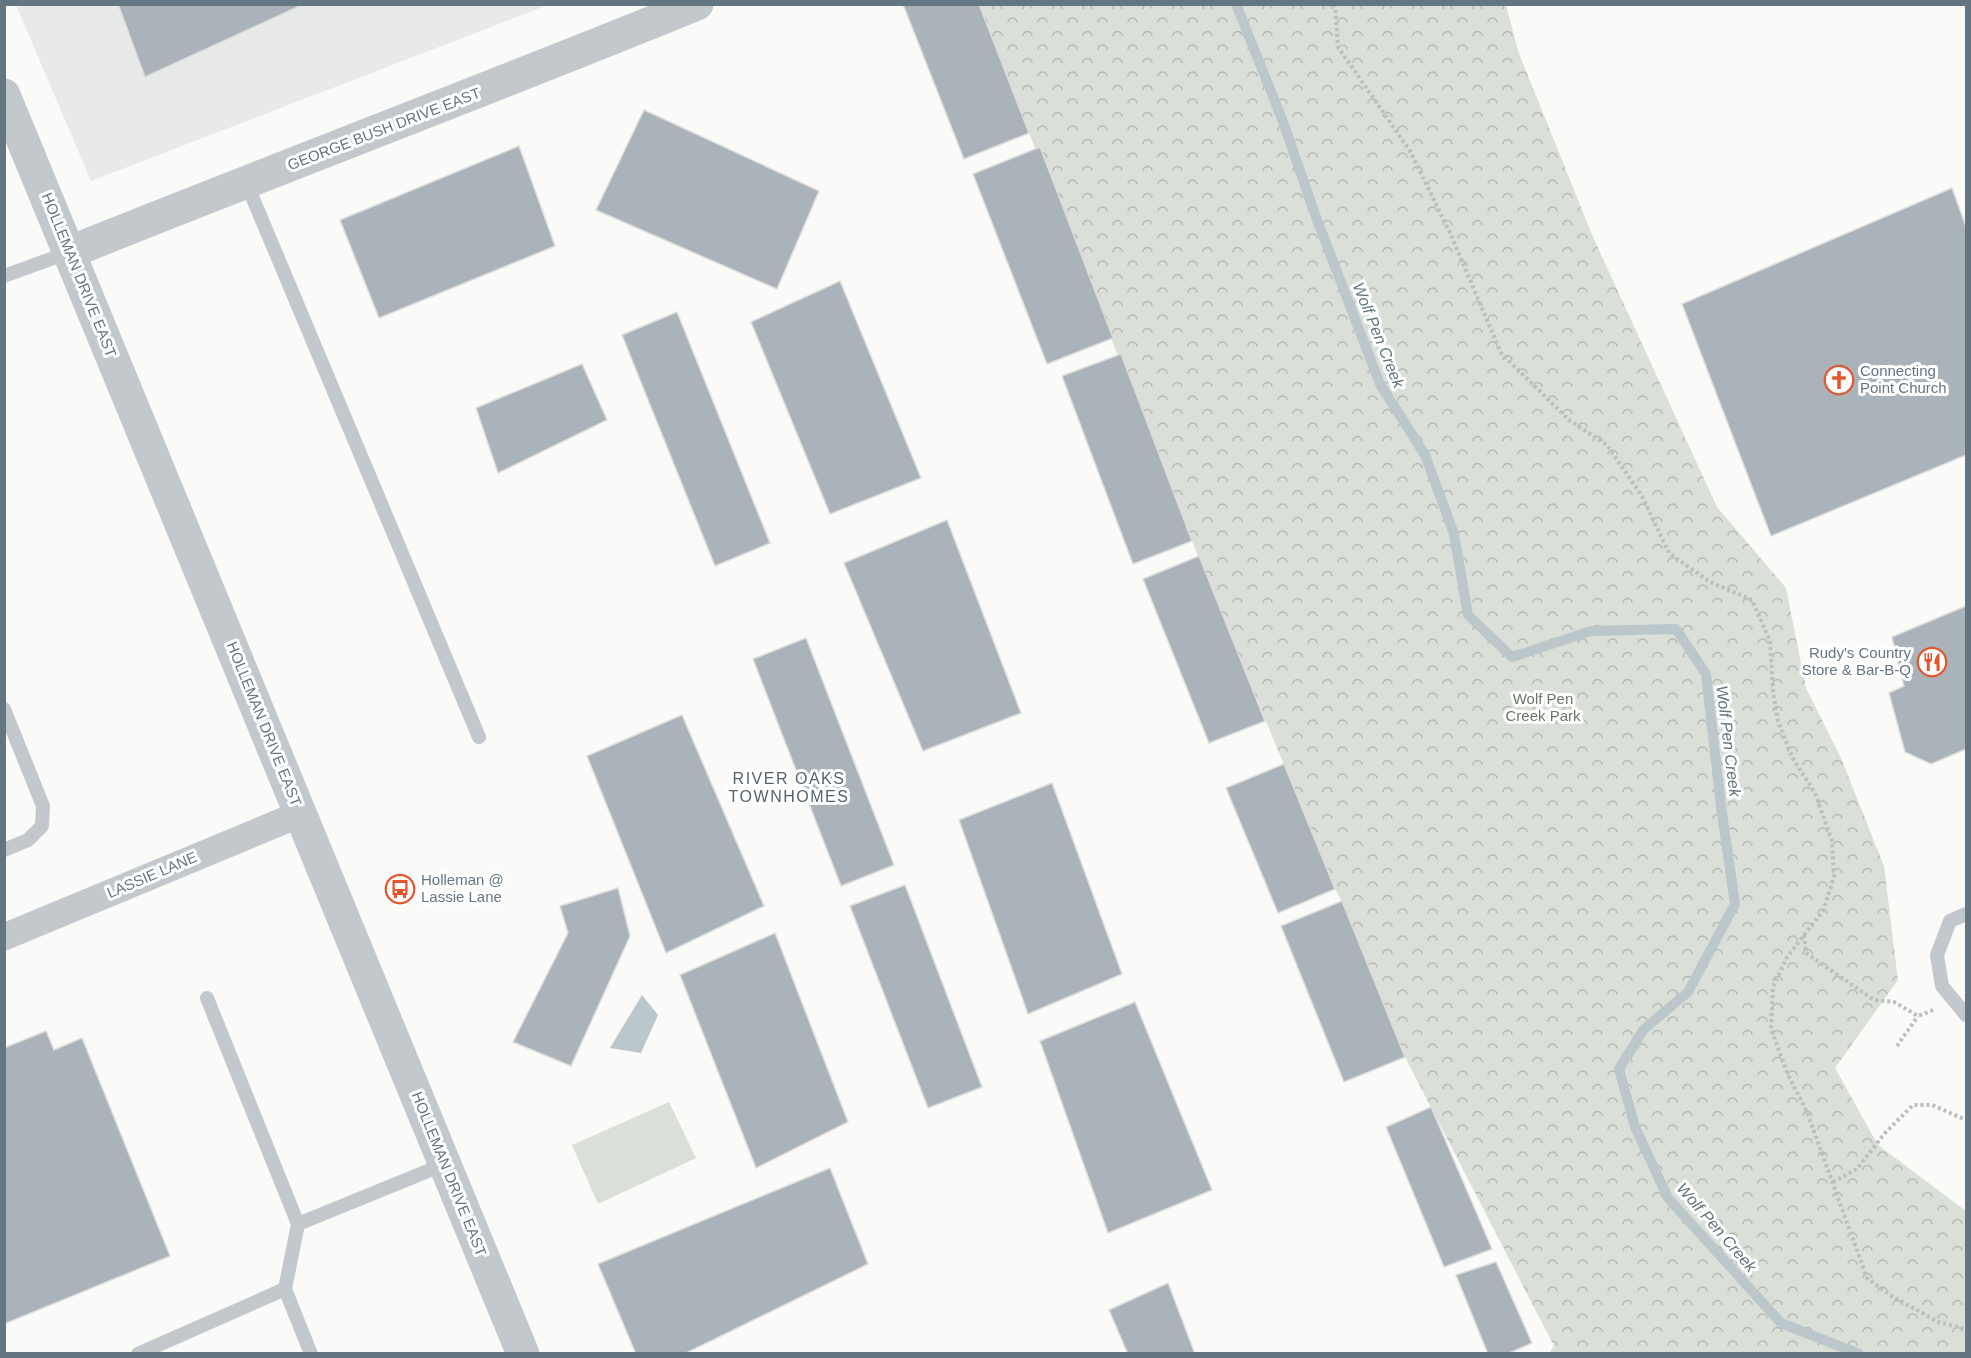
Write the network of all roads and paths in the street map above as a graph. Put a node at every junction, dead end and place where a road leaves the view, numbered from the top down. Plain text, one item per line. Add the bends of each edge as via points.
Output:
1 (698, 4) edge
2 (1335, 4) edge
3 (4, 95) edge
4 (246, 182) junction
5 (70, 252) junction
6 (4, 276) edge
7 (4, 709) edge
8 (478, 737) dead end
9 (300, 814) junction
10 (4, 850) edge
11 (1966, 914) edge
12 (1804, 934) junction
13 (4, 937) edge
14 (207, 998) dead end
15 (1956, 1002) junction
16 (1966, 1015) edge
17 (1918, 1016) junction
18 (1897, 1046) dead end
19 (1966, 1120) edge
20 (445, 1164) junction
21 (1833, 1182) junction
22 (298, 1224) junction
23 (285, 1289) junction
24 (1966, 1329) edge
25 (138, 1353) edge
26 (311, 1353) edge
27 (524, 1353) edge

1 - 4 street, GEORGE BUSH DRIVE EAST
2 - 12 path via 1338,47 1410,151 1501,353 1569,420 1607,446 1642,496 1669,553 1710,582 1752,600 1770,641 1778,721 1792,757 1815,793 1832,841 1834,877 1823,911
3 - 5 street, HOLLEMAN DRIVE EAST
4 - 5 street, GEORGE BUSH DRIVE EAST
4 - 8 lane
5 - 6 lane
5 - 9 street, HOLLEMAN DRIVE EAST
7 - 10 lane via 43,806 42,826 28,840
9 - 13 street, LASSIE LANE
9 - 20 street, HOLLEMAN DRIVE EAST
11 - 15 lane via 1950,921 1937,955 1942,986
12 - 17 path via 1806,953 1874,1000 1894,1002
12 - 21 path via 1787,957 1773,987 1772,1029
14 - 22 lane
15 - 16 lane
15 - 17 path
17 - 18 path
19 - 21 path via 1932,1105 1913,1104 1857,1169
20 - 22 lane
20 - 27 street, HOLLEMAN DRIVE EAST
21 - 24 path via 1867,1278 1938,1322
22 - 23 lane
23 - 25 lane
23 - 26 lane

